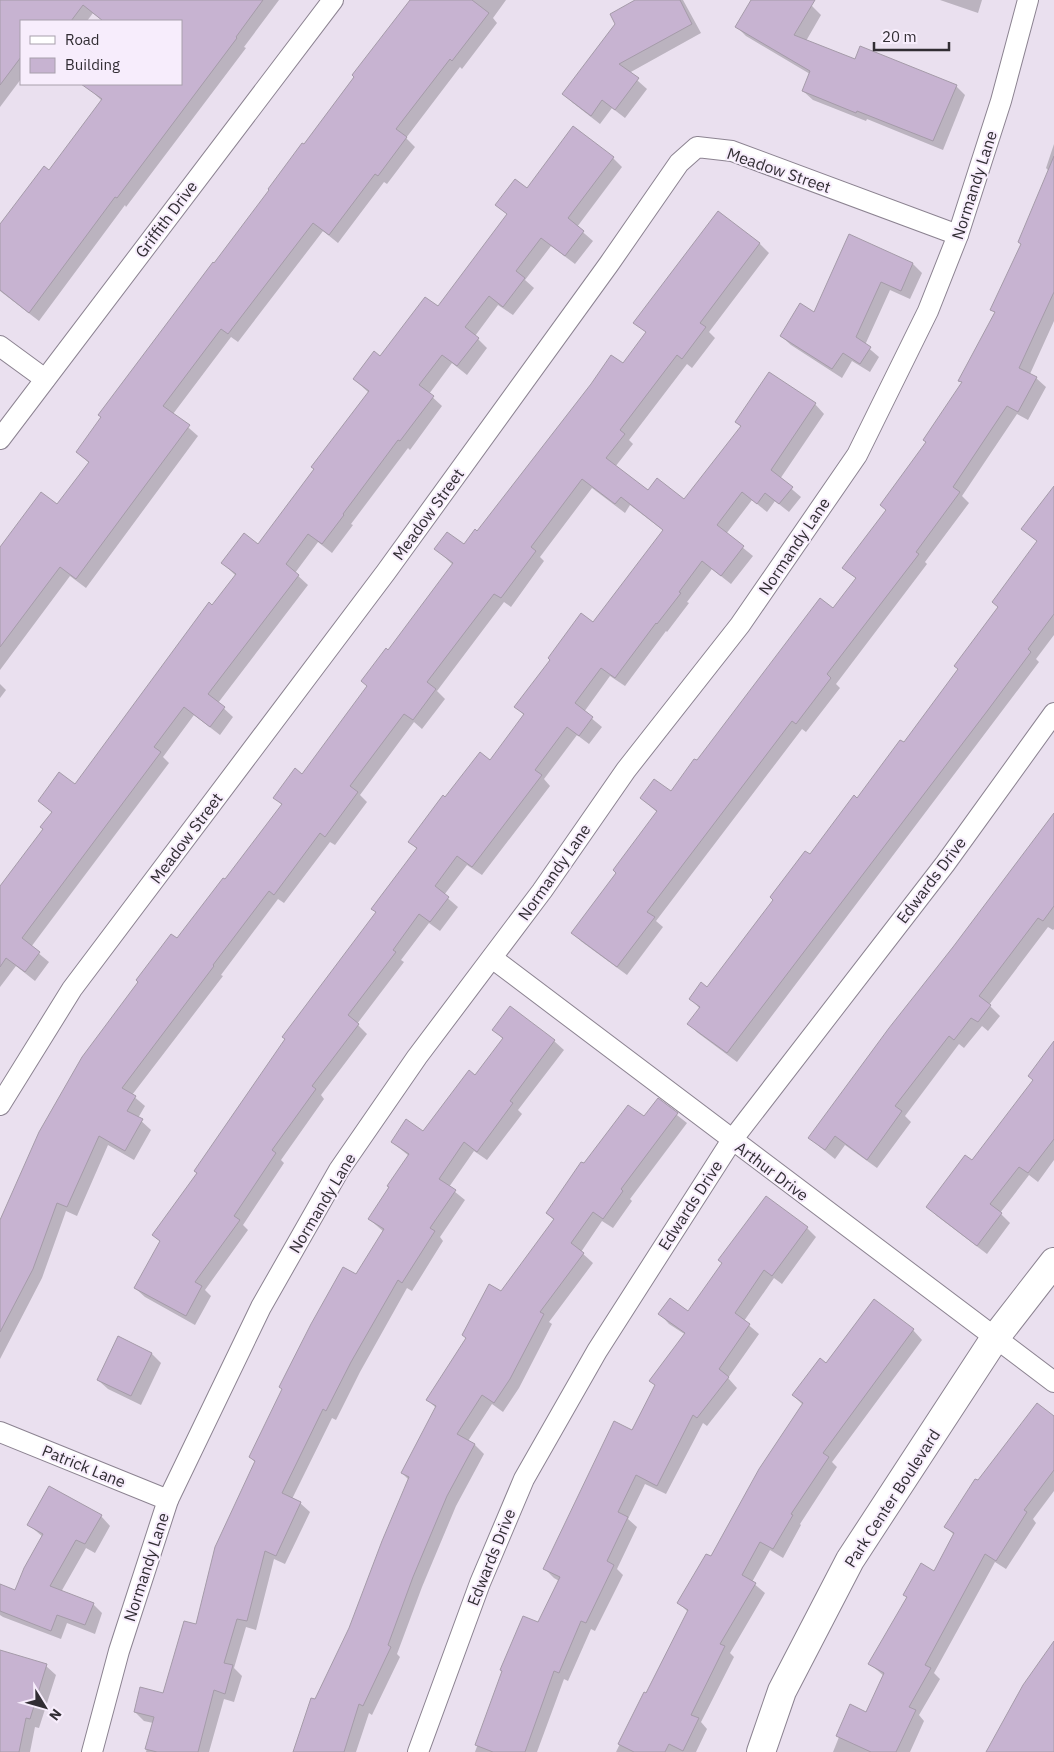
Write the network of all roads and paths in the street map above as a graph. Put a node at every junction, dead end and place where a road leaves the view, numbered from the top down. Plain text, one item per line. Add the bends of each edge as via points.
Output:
1 (333, 0) edge
2 (1028, 0) edge
3 (958, 236) junction
4 (0, 346) edge
5 (45, 379) junction
6 (0, 439) edge
7 (1054, 713) edge
8 (492, 958) junction
9 (0, 1105) edge
10 (732, 1140) junction
11 (1054, 1262) edge
12 (995, 1338) junction
13 (1054, 1382) edge
14 (0, 1432) edge
15 (168, 1500) junction
16 (92, 1752) edge
17 (418, 1752) edge
18 (761, 1752) edge

1 - 5 street, Griffith Drive
2 - 3 street, Normandy Lane via 1001,102
3 - 8 street, Normandy Lane via 928,311 856,454 740,625 626,770
3 - 9 street, Meadow Street via 732,151 697,147 680,163 386,572 72,989
4 - 5 street
5 - 6 street, Griffith Drive
7 - 10 street, Edwards Drive via 945,864
8 - 10 street, Arthur Drive
8 - 15 street, Normandy Lane via 417,1057 339,1170 261,1307
10 - 12 street, Arthur Drive
10 - 17 street, Edwards Drive via 597,1351 524,1479 480,1583
11 - 12 street, Park Center Boulevard
12 - 13 street, Arthur Drive
12 - 18 street, Park Center Boulevard via 850,1560 782,1691
14 - 15 street, Patrick Lane
15 - 16 street, Normandy Lane via 119,1651

